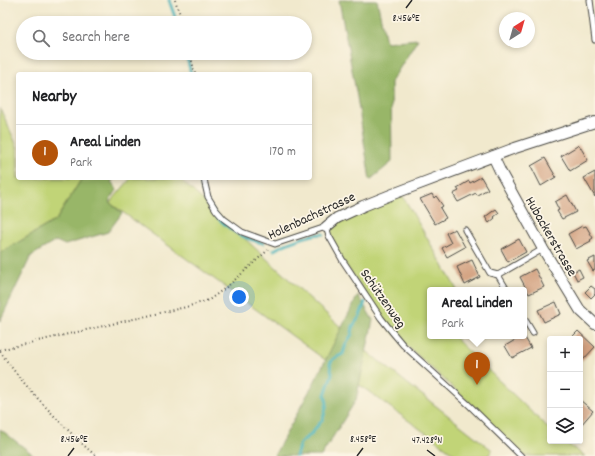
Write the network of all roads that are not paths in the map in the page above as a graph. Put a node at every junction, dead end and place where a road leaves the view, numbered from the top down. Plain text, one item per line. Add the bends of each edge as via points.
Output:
1 (590, 0) edge
2 (595, 40) edge
3 (595, 122) edge
4 (493, 156) junction
5 (204, 180) edge
6 (326, 227) junction
7 (465, 230) dead end
8 (543, 249) junction
9 (498, 275) junction
10 (505, 287) edge
11 (527, 323) edge
12 (595, 324) edge
13 (533, 333) dead end
14 (521, 456) edge

1 - 2 lane
3 - 4 street, Holenbachstrasse
4 - 6 street, Holenbachstrasse via 363,206 337,218
4 - 8 street, Hubackerstrasse
5 - 6 lane, Holenbachstrasse via 208,197 216,210 242,232 275,244
6 - 14 lane, Schützenweg via 343,260 381,318 403,345
7 - 9 lane via 490,273
8 - 9 lane
8 - 12 street, Hubackerstrasse via 580,310
9 - 10 lane
11 - 13 lane

